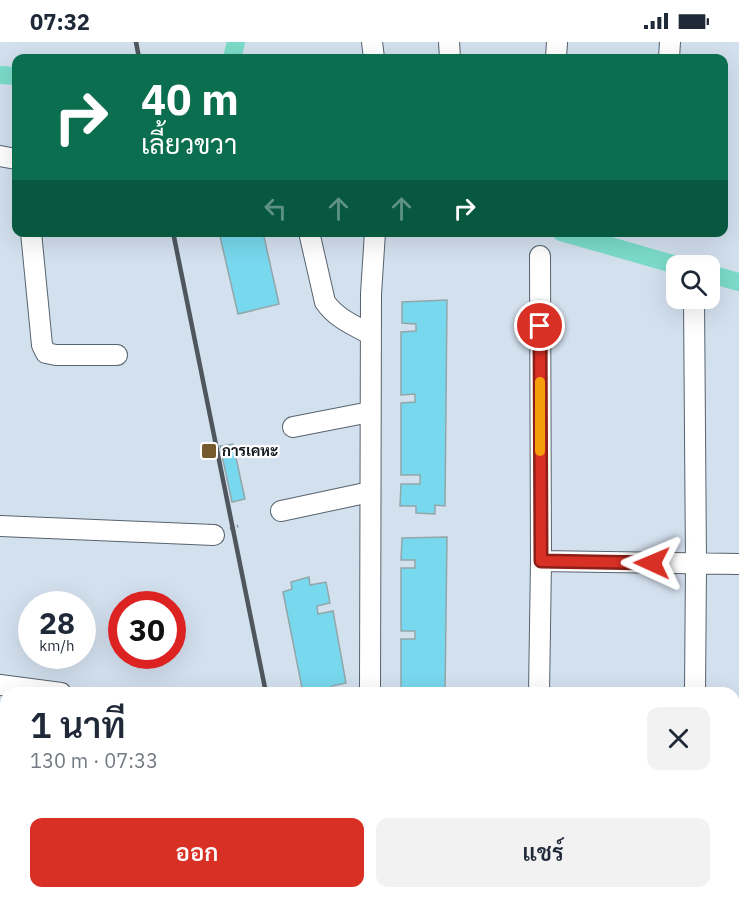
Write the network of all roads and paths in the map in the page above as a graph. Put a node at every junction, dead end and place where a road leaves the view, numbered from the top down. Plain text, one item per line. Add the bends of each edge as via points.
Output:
1 (31, 237) edge
2 (310, 237) edge
3 (375, 237) edge
4 (540, 256) dead end
5 (694, 309) edge
6 (370, 334) junction
7 (117, 355) dead end
8 (370, 412) junction
9 (293, 427) dead end
10 (370, 492) junction
11 (281, 511) dead end
12 (0, 526) edge
13 (214, 535) dead end
14 (541, 561) junction
15 (696, 564) junction
16 (739, 564) edge
17 (0, 685) edge
18 (15, 687) edge
19 (370, 687) edge
20 (539, 687) edge
21 (695, 687) edge

1 - 7 street via 42,345 46,352
2 - 6 street via 325,302 332,311
3 - 6 street
4 - 14 street
5 - 15 street
6 - 8 street
8 - 9 street
8 - 10 street
10 - 11 street
10 - 19 street
12 - 13 street
14 - 15 street
14 - 20 street
15 - 16 street
15 - 21 street
17 - 18 street

